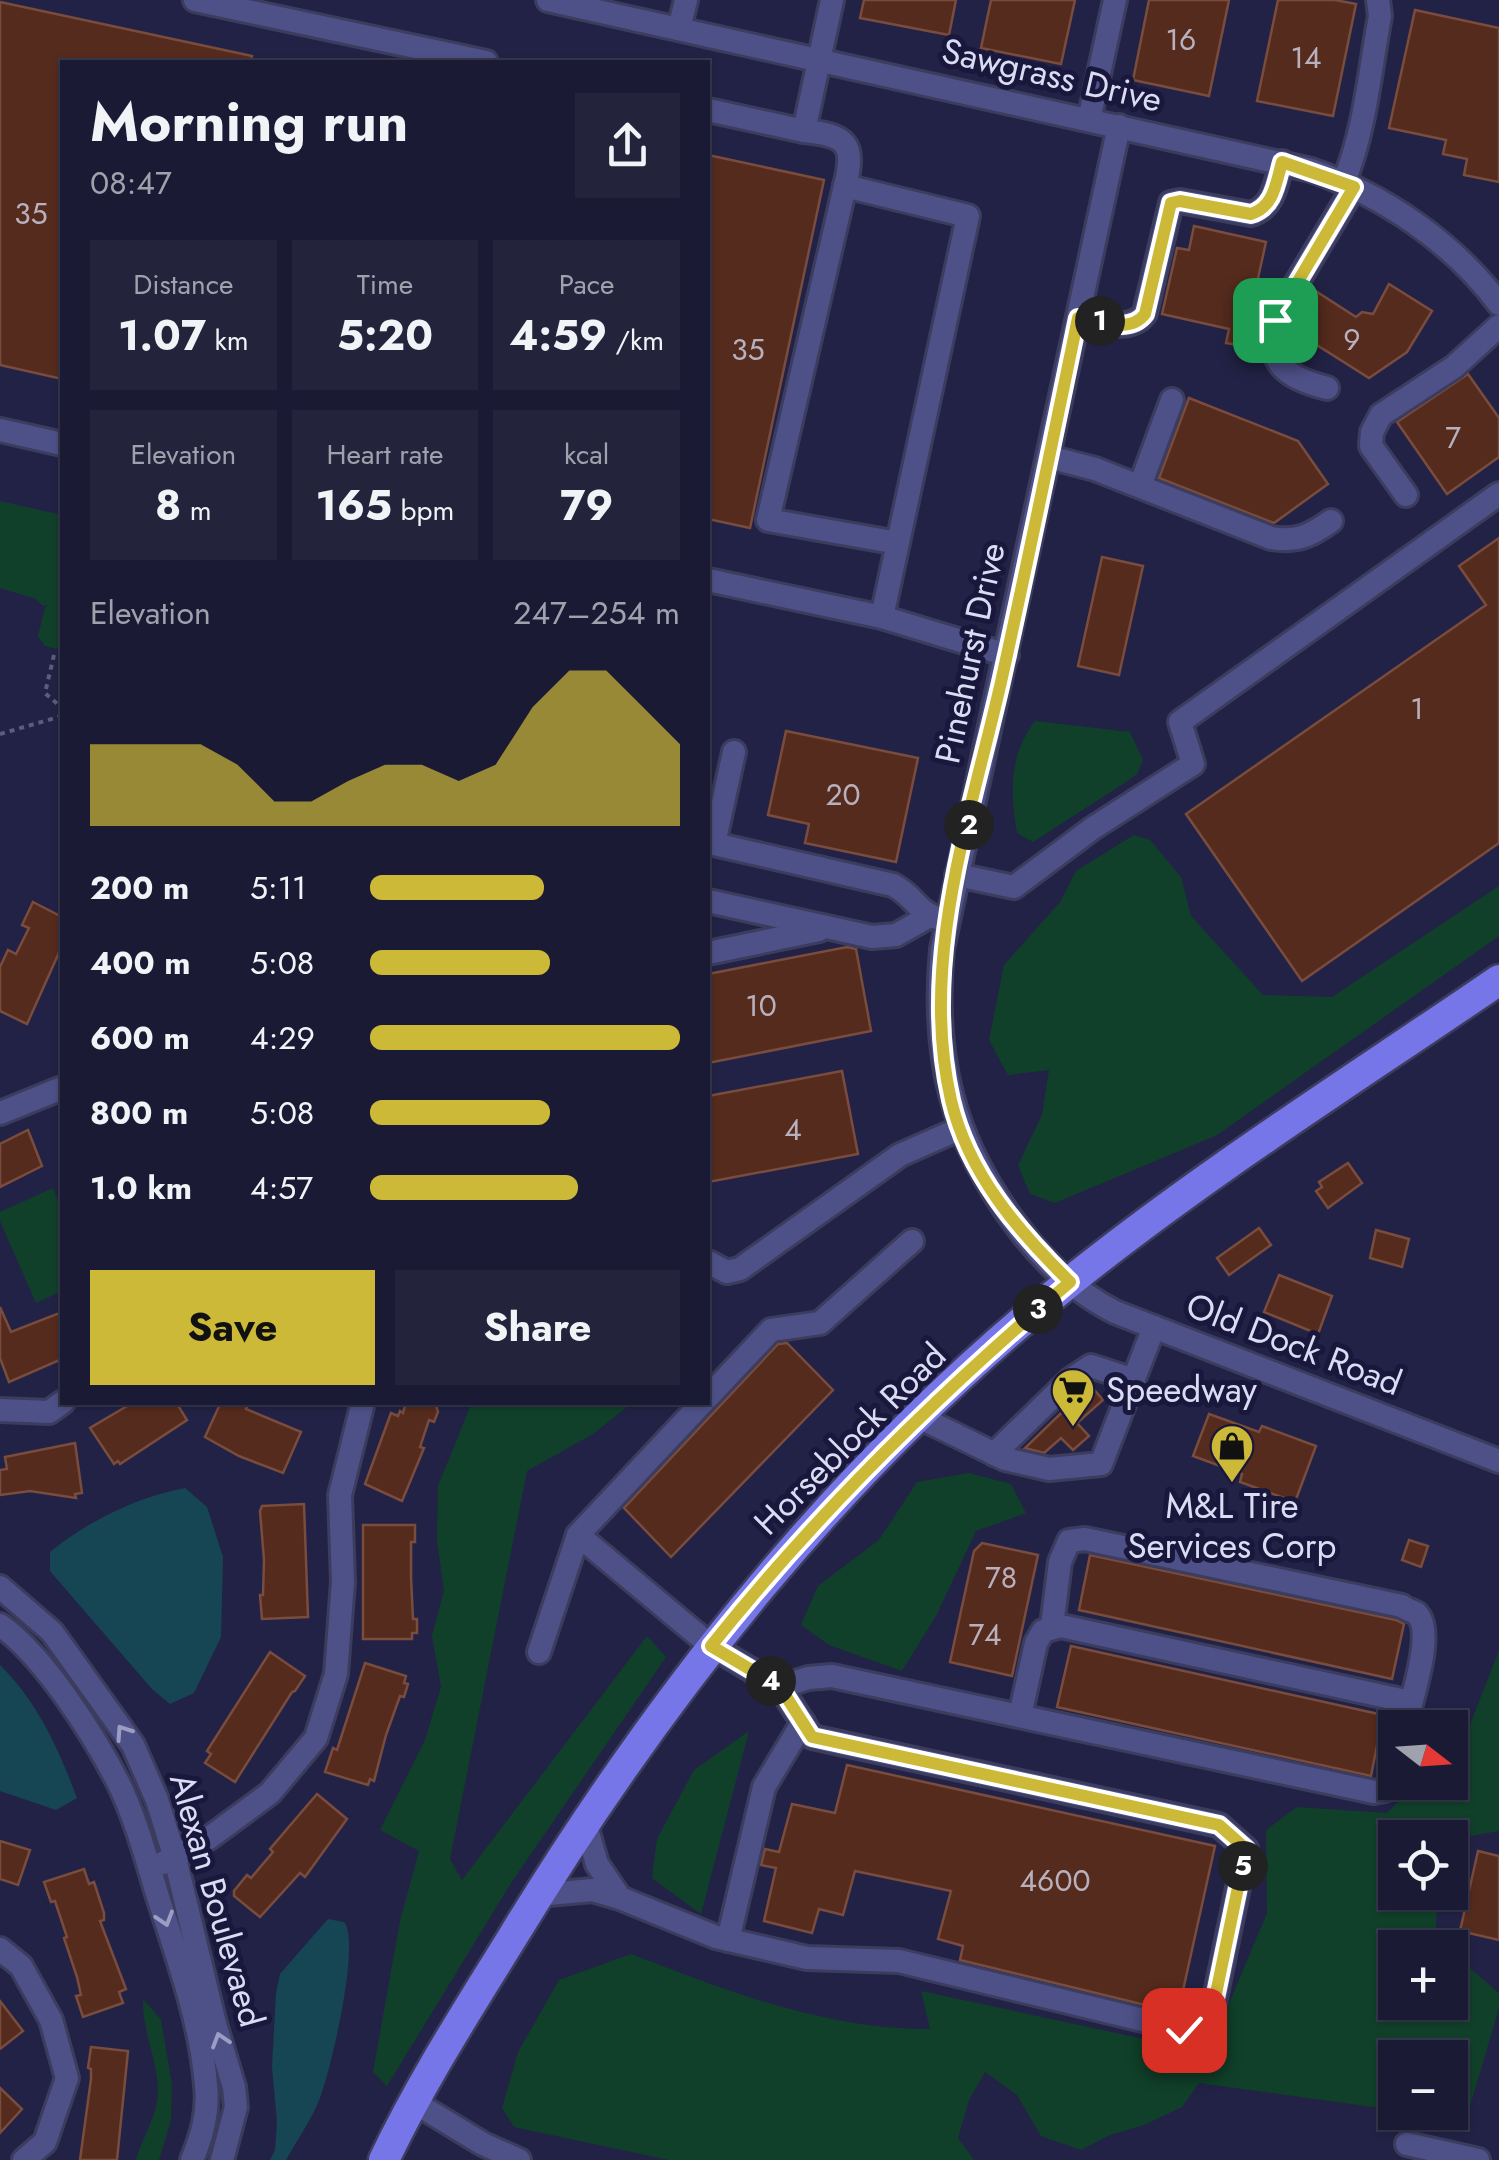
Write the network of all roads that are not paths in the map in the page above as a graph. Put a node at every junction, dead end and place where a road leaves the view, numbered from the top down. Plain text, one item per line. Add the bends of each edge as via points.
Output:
1 (195, 0) edge
2 (548, 0) edge
3 (686, 0) edge
4 (832, 0) edge
5 (1115, 0) edge
6 (1378, 0) edge
7 (242, 5) edge
8 (679, 29) junction
9 (818, 58) junction
10 (477, 60) edge
11 (710, 110) edge
12 (1090, 120) junction
13 (1119, 126) junction
14 (804, 131) junction
15 (1282, 162) junction
16 (1349, 184) junction
17 (845, 186) junction
18 (1499, 304) edge
19 (1078, 318) junction
20 (1499, 326) edge
21 (1327, 388) dead end
22 (1172, 400) dead end
23 (0, 430) edge
24 (60, 444) edge
25 (1049, 457) junction
26 (1140, 486) junction
27 (1499, 494) edge
28 (1406, 495) dead end
29 (1331, 521) dead end
30 (898, 544) junction
31 (710, 580) edge
32 (882, 617) junction
33 (1007, 655) junction
34 (734, 752) dead end
35 (957, 875) junction
36 (710, 901) edge
37 (938, 919) junction
38 (828, 928) junction
39 (710, 953) edge
40 (1499, 980) edge
41 (60, 1088) edge
42 (0, 1113) edge
43 (959, 1129) junction
44 (912, 1241) dead end
45 (710, 1263) edge
46 (1070, 1282) junction
47 (1154, 1327) junction
48 (1134, 1380) junction
49 (710, 1395) edge
50 (60, 1404) edge
51 (355, 1405) edge
52 (700, 1405) edge
53 (0, 1410) edge
54 (919, 1417) junction
55 (994, 1454) junction
56 (1499, 1461) edge
57 (578, 1535) junction
58 (0, 1587) edge
59 (0, 1624) edge
60 (1052, 1626) junction
61 (711, 1646) junction
62 (539, 1652) dead end
63 (780, 1687) junction
64 (1407, 1710) edge
65 (1412, 1710) edge
66 (1020, 1716) junction
67 (803, 1722) junction
68 (1378, 1791) edge
69 (585, 1822) junction
70 (175, 1858) junction
71 (150, 1869) junction
72 (538, 1894) junction
73 (620, 1898) junction
74 (728, 1940) junction
75 (0, 1949) edge
76 (412, 2102) junction
77 (204, 2127) junction
78 (230, 2135) junction
79 (1407, 2144) dead end
80 (24, 2160) edge
81 (192, 2160) edge
82 (222, 2160) edge
83 (364, 2160) edge
84 (384, 2160) edge
85 (519, 2160) edge
86 (1478, 2160) edge

1 - 7 street
2 - 8 street, Sawgrass Drive
3 - 8 street
4 - 9 street
5 - 12 street
6 - 16 street
7 - 10 street
8 - 9 street, Sawgrass Drive
9 - 12 street, Sawgrass Drive
9 - 14 street
11 - 14 street
12 - 13 street, Sawgrass Drive
13 - 15 street, Sawgrass Drive
13 - 19 street, Pinehurst Drive
14 - 17 street via 834,134 848,145
15 - 16 street, Sawgrass Drive
15 - 19 street via 1262,211 1171,203 1139,321 1128,326
16 - 18 street, Sawgrass Drive via 1440,242
16 - 21 street via 1271,338 1284,370
17 - 30 street via 968,216
17 - 30 street via 768,520
19 - 25 street, Pinehurst Drive
20 - 28 street via 1454,367 1381,415 1371,446
22 - 26 street
23 - 24 street
25 - 26 street
25 - 33 street, Pinehurst Drive
26 - 29 street via 1292,542
27 - 35 street via 1180,722 1194,764 1014,887
30 - 32 street
31 - 32 street
32 - 33 street
33 - 35 street, Pinehurst Drive
34 - 37 street via 714,844 893,886
35 - 37 street, Pinehurst Drive
36 - 38 street
37 - 38 street via 884,938
37 - 43 street, Pinehurst Drive via 939,1008
38 - 39 street
40 - 46 main road, Horseblock Road via 1179,1199
41 - 42 street
43 - 45 street via 900,1155 740,1268 727,1272
43 - 46 street, Pinehurst Drive via 1003,1208
44 - 49 street via 820,1323 771,1330
46 - 47 street, Old Dock Road via 1106,1307
46 - 54 main road, Horseblock Road
47 - 48 street
47 - 56 street, Old Dock Road
48 - 55 street via 1091,1366
48 - 55 street via 1101,1464 1050,1469
50 - 53 street via 49,1412
51 - 70 street via 340,1495 336,1674 316,1738 270,1793
52 - 57 street
54 - 55 street
54 - 61 main road, Horseblock Road via 799,1541
57 - 61 street
57 - 62 street
70 -> 58 street, Alexan Boulevaed via 132,1745 52,1632
59 - 71 street, Alexan Boulevaed via 63,1693 110,1769
60 - 64 street via 1401,1700
60 - 65 street via 1060,1562 1069,1540 1084,1539 1402,1606 1424,1624
60 - 66 street via 1036,1642
61 - 63 street
61 - 69 main road, Horseblock Road
63 - 66 street via 832,1676
63 - 67 street
66 - 68 street
67 - 74 street via 764,1787
67 - 74 street via 812,1737 1219,1825 1246,1849 1213,2008 1184,2030 899,1961 806,1958
69 - 72 main road, Horseblock Road
69 - 73 street via 597,1864
70 - 71 street
78 -> 70 street, Alexan Boulevaed via 234,2087
71 -> 77 street, Alexan Boulevaed via 198,2038
72 - 73 street via 592,1890
72 - 76 main road, Horseblock Road
73 - 74 street
75 - 80 street via 21,1966 51,2020 67,2078 45,2142
76 - 83 main road, Horseblock Road
76 - 84 main road, Horseblock Road
76 - 85 street
77 - 78 street
77 - 81 street, Alexan Boulevaed
78 - 82 street, Alexan Boulevaed
79 - 86 street

